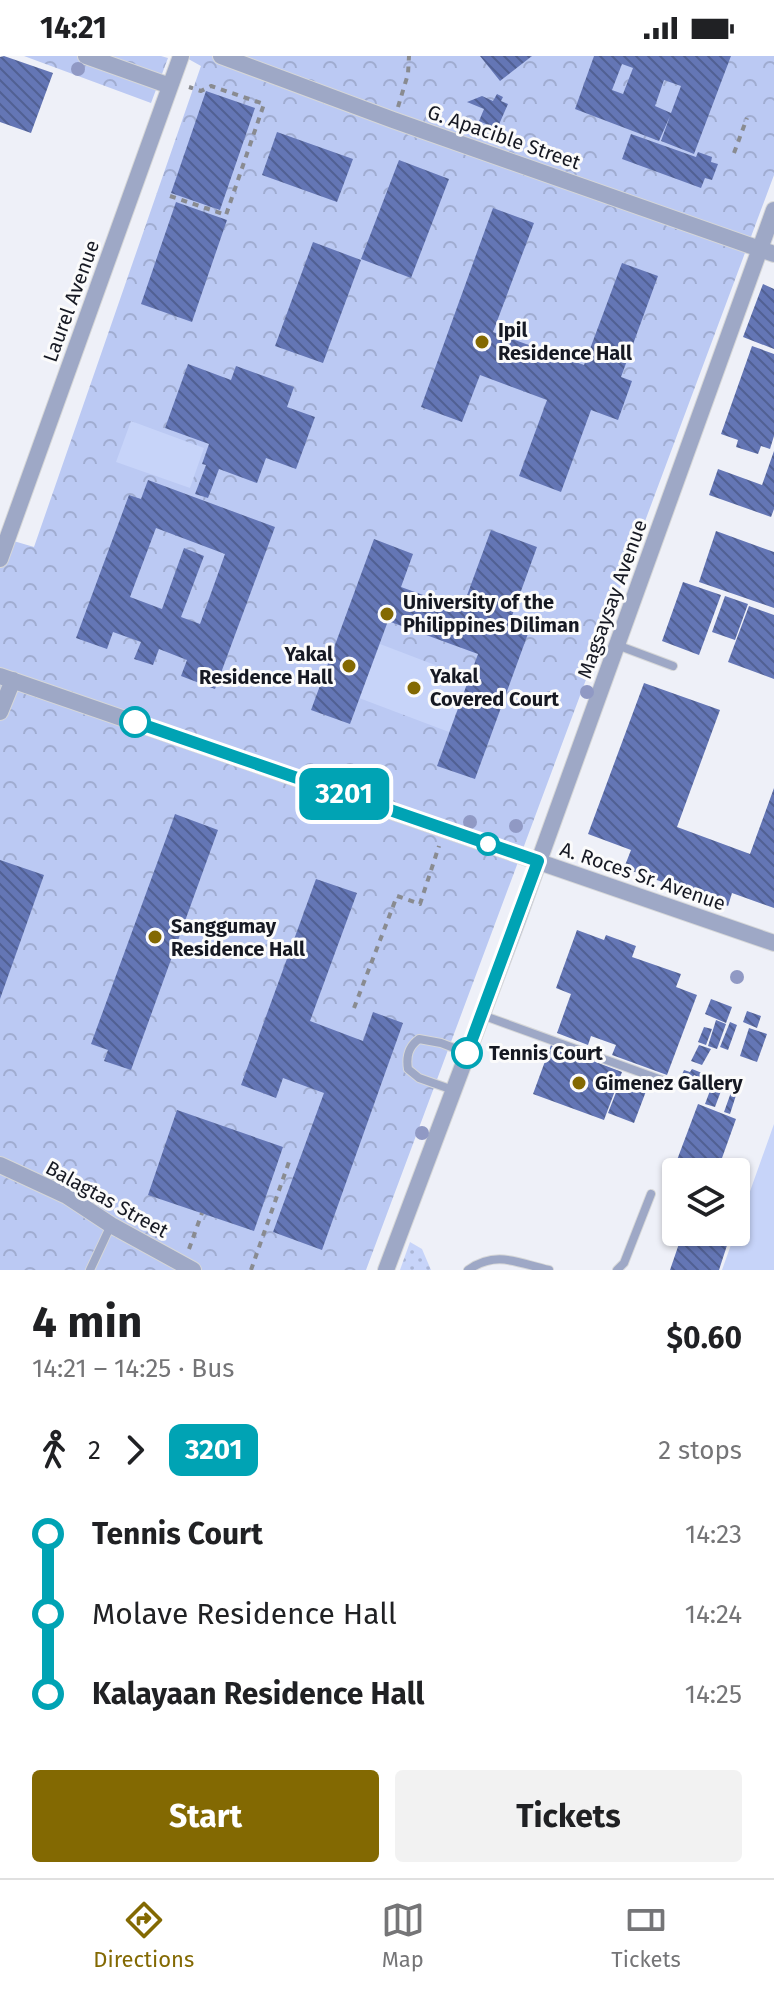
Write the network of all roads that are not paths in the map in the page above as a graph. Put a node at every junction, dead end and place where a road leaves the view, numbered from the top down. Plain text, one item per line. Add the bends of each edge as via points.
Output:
1 (86, 56) edge
2 (181, 56) edge
3 (221, 56) edge
4 (171, 84) junction
5 (774, 210) edge
6 (767, 252) edge
7 (0, 559) edge
8 (617, 645) junction
9 (673, 666) dead end
10 (6, 678) edge
11 (0, 712) edge
12 (538, 861) junction
13 (774, 943) edge
14 (482, 1015) junction
15 (467, 1053) junction
16 (670, 1083) dead end
17 (453, 1090) junction
18 (0, 1165) edge
19 (651, 1194) dead end
20 (111, 1225) junction
21 (188, 1267) edge
22 (91, 1270) edge
23 (386, 1270) edge
24 (468, 1270) edge
25 (549, 1270) edge
26 (617, 1270) edge

1 - 4 street
2 - 4 street, Laurel Avenue
3 - 6 street, G. Apacible Street
4 - 7 street, Laurel Avenue
5 - 6 street, Magsaysay Avenue
6 - 8 street, Magsaysay Avenue
8 - 9 lane
8 - 12 street, Magsaysay Avenue
10 - 11 street
10 - 12 street, A. Roces Sr. Avenue
12 - 13 street, A. Roces Sr. Avenue
12 - 14 street, Magsaysay Avenue
14 - 15 street, Magsaysay Avenue
14 - 16 lane
15 - 17 street, Magsaysay Avenue
15 - 17 lane via 419,1039 406,1059 419,1078
17 - 23 street, Magsaysay Avenue
18 - 20 street, Balagtas Street via 67,1196
19 - 26 lane
20 - 21 street, Balagtas Street
20 - 22 lane
24 - 25 lane via 494,1258

